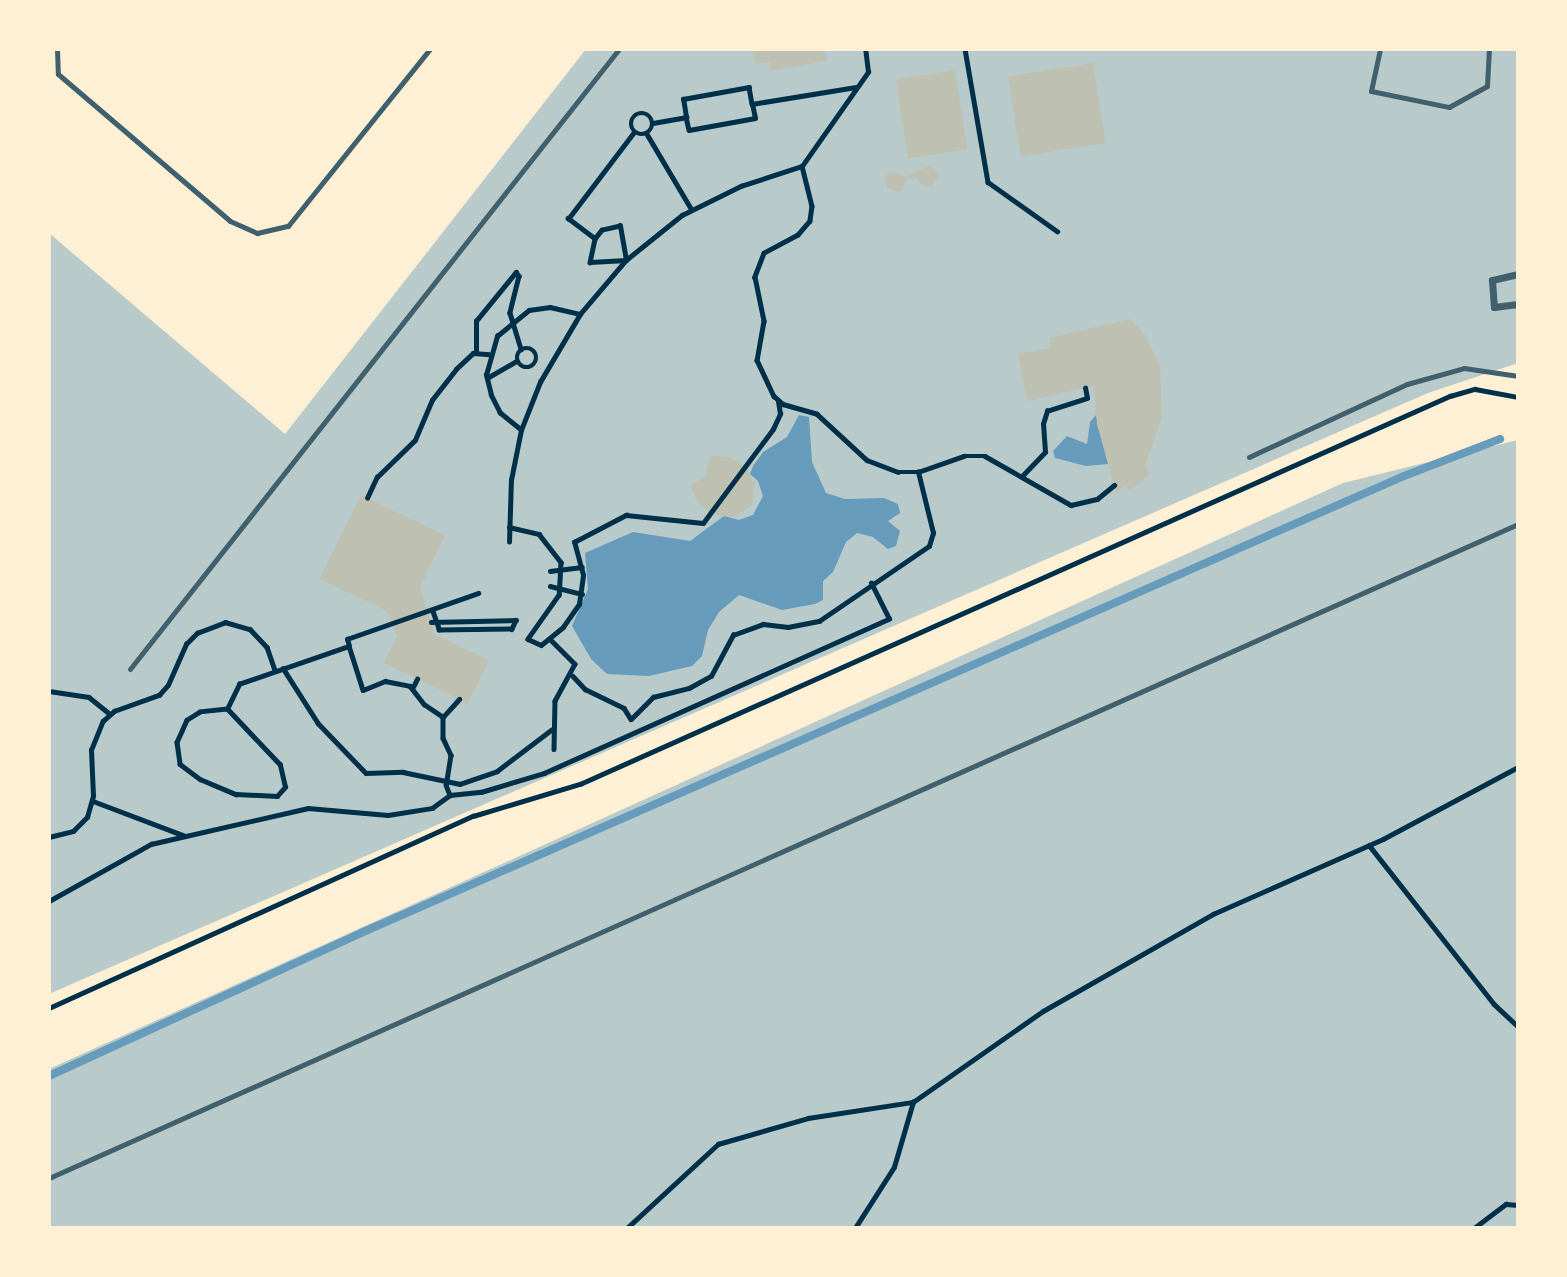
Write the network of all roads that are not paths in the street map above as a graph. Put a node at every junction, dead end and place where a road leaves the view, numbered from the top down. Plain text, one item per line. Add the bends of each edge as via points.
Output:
1 (57, 49) edge
2 (430, 49) edge
3 (619, 49) edge
4 (1380, 49) edge
5 (1489, 49) edge
6 (1518, 274) edge
7 (1518, 304) edge
8 (1518, 376) edge
9 (1249, 457) dead end
10 (1518, 524) edge
11 (130, 669) dead end
12 (49, 1178) edge

1 - 2 lane via 58,74 230,221 257,233 288,226
3 - 11 lane
4 - 5 lane via 1371,91 1449,107 1487,86
6 - 7 street via 1492,279 1494,307
8 - 9 lane via 1464,368 1407,384
10 - 12 lane

